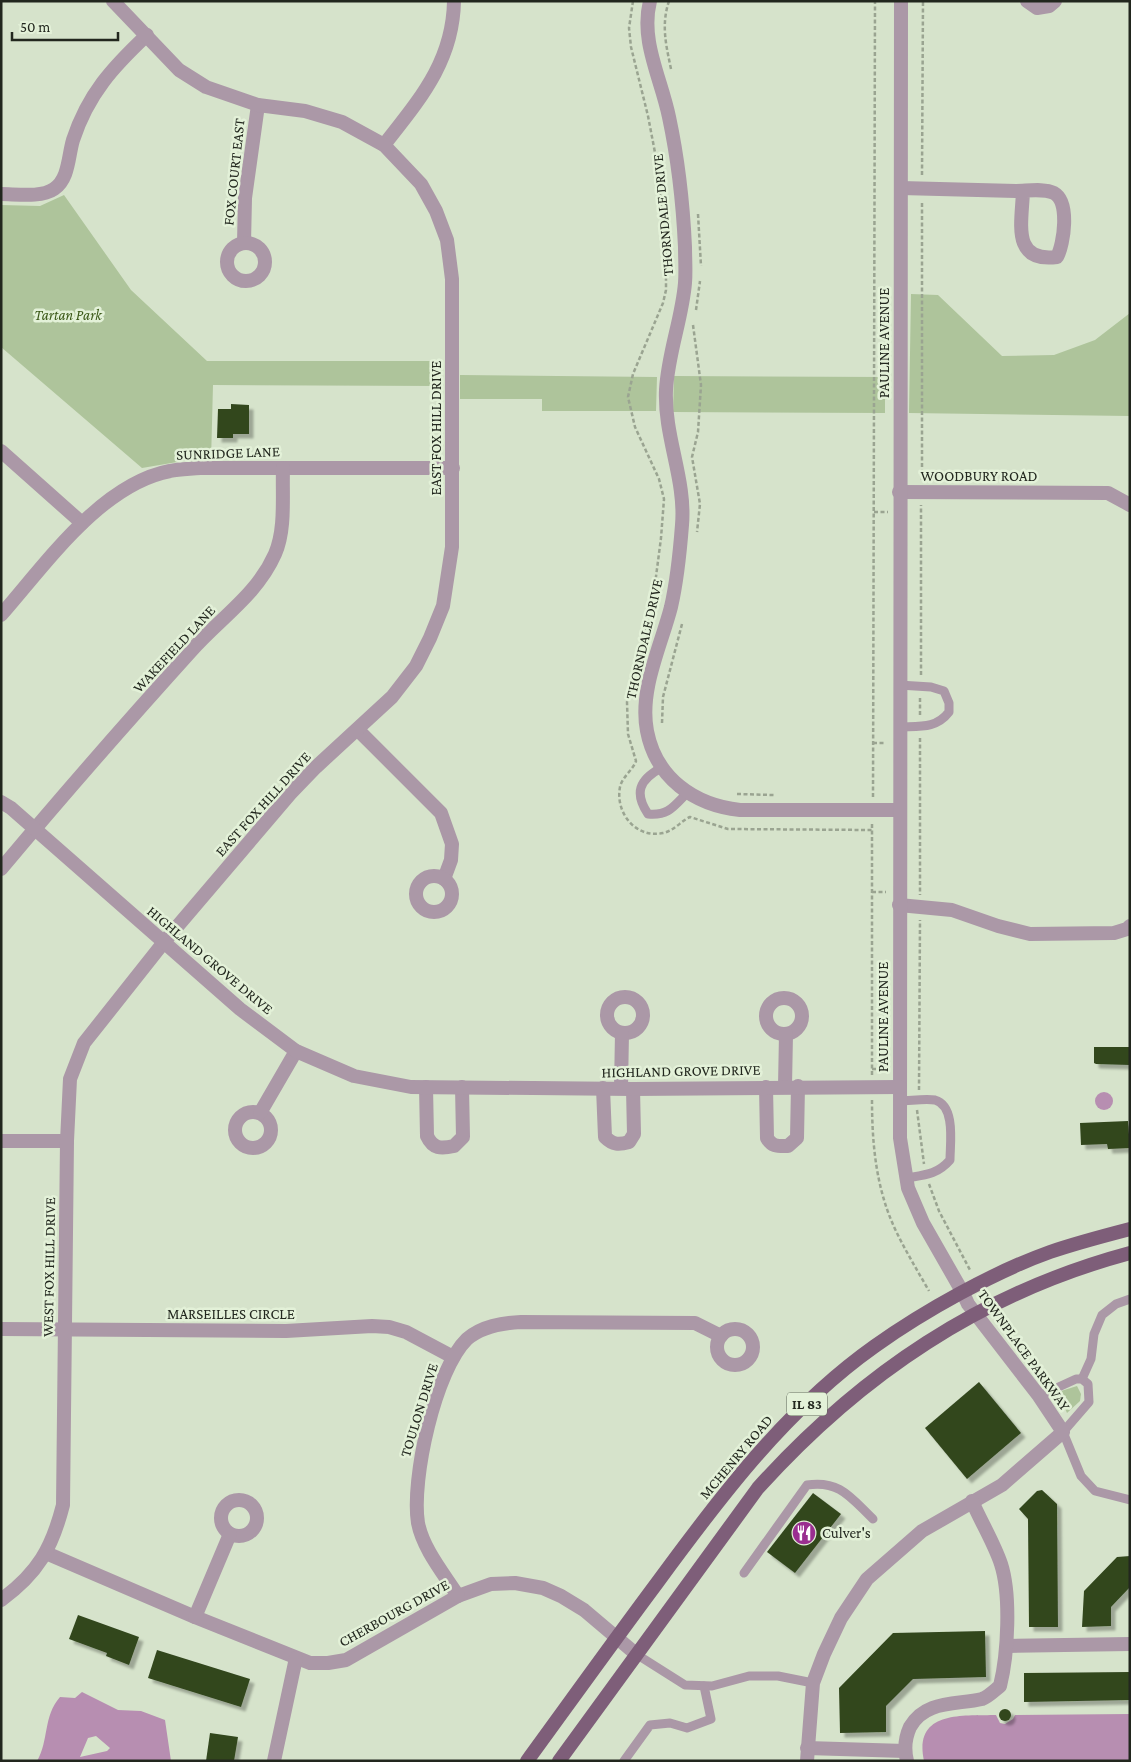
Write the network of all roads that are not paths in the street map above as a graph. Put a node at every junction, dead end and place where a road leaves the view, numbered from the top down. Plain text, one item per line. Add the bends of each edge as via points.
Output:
1 (113, 1) edge
2 (454, 1) edge
3 (650, 1) edge
4 (901, 1) edge
5 (1027, 1) edge
6 (1055, 1) edge
7 (147, 35) junction
8 (258, 105) junction
9 (384, 145) junction
10 (901, 188) junction
11 (1023, 191) junction
12 (1, 194) edge
13 (244, 243) dead end
14 (1, 451) edge
15 (283, 468) junction
16 (453, 468) junction
17 (899, 492) junction
18 (1130, 505) edge
19 (82, 523) junction
20 (1, 615) edge
21 (899, 685) junction
22 (899, 727) junction
23 (358, 730) junction
24 (661, 768) junction
25 (688, 792) junction
26 (1, 802) edge
27 (899, 810) junction
28 (34, 830) junction
29 (1, 869) edge
30 (444, 879) dead end
31 (899, 905) junction
32 (1130, 926) edge
33 (164, 942) junction
34 (622, 1033) dead end
35 (786, 1034) dead end
36 (296, 1051) junction
37 (791, 1086) junction
38 (426, 1087) junction
39 (462, 1087) junction
40 (766, 1087) junction
41 (604, 1088) junction
42 (627, 1088) junction
43 (900, 1094) junction
44 (260, 1113) dead end
45 (1, 1141) edge
46 (67, 1141) junction
47 (906, 1178) junction
48 (1130, 1228) edge
49 (1130, 1253) edge
50 (963, 1293) junction
51 (1130, 1299) edge
52 (976, 1314) junction
53 (1, 1329) edge
54 (65, 1330) junction
55 (721, 1336) dead end
56 (454, 1357) junction
57 (1082, 1379) junction
58 (1039, 1396) junction
59 (1063, 1432) junction
60 (1130, 1500) edge
61 (972, 1501) junction
62 (873, 1519) dead end
63 (230, 1534) dead end
64 (46, 1553) junction
65 (744, 1573) dead end
66 (458, 1596) junction
67 (1, 1600) edge
68 (195, 1617) junction
69 (617, 1638) junction
70 (1130, 1644) edge
71 (1007, 1646) junction
72 (636, 1654) junction
73 (296, 1658) junction
74 (813, 1683) junction
75 (704, 1686) junction
76 (807, 1755) edge
77 (906, 1756) edge
78 (274, 1761) edge
79 (527, 1761) edge
80 (559, 1761) edge
81 (624, 1761) edge

1 - 7 street, EAST FOX HILL DRIVE
2 - 9 street via 450,35 440,66 430,86
3 - 24 street, THORNDALE DRIVE via 647,28 650,53 669,116 679,181 685,283 666,392 667,426 683,495 682,525 672,604 646,697 645,716 653,753
4 - 10 street, PAULINE AVENUE
5 - 6 street via 1037,8
7 - 8 street, EAST FOX HILL DRIVE via 179,70 206,87
7 - 12 street via 113,67 98,88 84,113 64,179 53,190 45,192
8 - 9 street, EAST FOX HILL DRIVE via 342,122
8 - 13 street, FOX COURT EAST via 245,198
9 - 16 street, EAST FOX HILL DRIVE via 421,184 447,240 452,279
10 - 11 street
10 - 17 street, PAULINE AVENUE
11 - 11 street via 1022,239 1025,250 1045,259 1057,257 1062,247 1064,209 1059,197 1052,192
14 - 19 street
15 - 16 street, SUNRIDGE LANE
15 - 19 street, SUNRIDGE LANE via 200,468 168,472 136,484 106,501
15 - 28 street, WAKEFIELD LANE via 281,530 276,553 267,570 249,595 192,649
16 - 23 street, EAST FOX HILL DRIVE via 452,546 443,606 416,666 392,697
17 - 18 street, WOODBURY ROAD via 1108,493
17 - 21 street, PAULINE AVENUE
19 - 20 street, SUNRIDGE LANE
21 - 22 street, PAULINE AVENUE
21 - 22 lane via 944,691 950,712 931,726
22 - 27 street, PAULINE AVENUE
23 - 30 street via 441,813 452,844 451,860
23 - 33 street, EAST FOX HILL DRIVE via 316,766 290,794
24 - 25 street, THORNDALE DRIVE
24 - 25 lane via 651,773 641,785 639,801 648,814 660,815 670,811
25 - 27 street, THORNDALE DRIVE via 718,808 740,810
26 - 28 street, HIGHLAND GROVE DRIVE
27 - 31 street, PAULINE AVENUE
28 - 29 street, WAKEFIELD LANE
28 - 33 street, HIGHLAND GROVE DRIVE
31 - 32 street via 952,910 1030,934 1114,933
31 - 43 street, PAULINE AVENUE
33 - 36 street, HIGHLAND GROVE DRIVE via 240,1009
33 - 46 street, WEST FOX HILL DRIVE via 84,1043 70,1079
34 - 42 street
35 - 37 street
36 - 38 street, HIGHLAND GROVE DRIVE via 354,1076
36 - 44 street
37 - 40 street, HIGHLAND GROVE DRIVE
37 - 40 street via 797,1138 788,1146 770,1144 766,1138
37 - 43 street, HIGHLAND GROVE DRIVE via 872,1087
38 - 39 street, HIGHLAND GROVE DRIVE
38 - 39 street via 427,1136 437,1148 454,1146 463,1137
39 - 41 street, HIGHLAND GROVE DRIVE
40 - 42 street, HIGHLAND GROVE DRIVE
41 - 42 street, HIGHLAND GROVE DRIVE
41 - 42 street via 605,1137 614,1144 629,1142 634,1134
43 - 47 street, PAULINE AVENUE via 900,1138
43 - 47 lane via 919,1101 935,1100 949,1114 950,1160 942,1170
45 - 46 street
46 - 54 street, WEST FOX HILL DRIVE
47 - 50 street, PAULINE AVENUE via 923,1223
48 - 50 main road, MCHENRY ROAD / IL 83 via 1049,1252
49 - 52 main road, IL 83 via 1020,1291
50 - 52 street, TOWNPLACE PARKWAY
50 - 69 main road, MCHENRY ROAD / IL 83 via 874,1346 787,1422 753,1458 700,1525
51 - 57 lane via 1116,1304 1102,1315 1094,1334 1091,1359
52 - 58 street, TOWNPLACE PARKWAY
52 - 72 main road, IL 83 via 916,1348 832,1412 795,1447 758,1488
53 - 54 street, MARSEILLES CIRCLE
54 - 56 street, MARSEILLES CIRCLE via 286,1331 389,1327 406,1332
54 - 64 street, WEST FOX HILL DRIVE via 63,1504
55 - 56 street, TOULON DRIVE via 695,1323 501,1324 468,1339
56 - 66 street, TOULON DRIVE via 444,1376 419,1462 417,1506 418,1524 429,1550
57 - 58 lane
57 - 59 lane via 1088,1384 1089,1402
58 - 59 street, TOWNPLACE PARKWAY
59 - 60 lane via 1081,1476 1095,1491
59 - 61 street, TOWNPLACE PARKWAY via 1002,1485
61 - 71 street via 1001,1565
61 - 74 street, TOWNPLACE PARKWAY via 922,1531 867,1579 841,1618
62 - 65 lane via 842,1490 823,1483 807,1485
63 - 68 street
64 - 67 street, WEST FOX HILL DRIVE via 32,1574
64 - 68 street, CHERBOURG DRIVE
66 - 69 street, CHERBOURG DRIVE via 491,1584 515,1583 543,1588 584,1610
66 - 73 street, CHERBOURG DRIVE via 346,1660 328,1663
68 - 73 street, CHERBOURG DRIVE
69 - 72 street, CHERBOURG DRIVE
69 - 79 main road, MCHENRY ROAD / IL 83
70 - 71 street
71 - 77 street via 1000,1686 984,1699 930,1708 916,1717 907,1733
72 - 75 lane via 685,1685
72 - 80 main road, IL 83
73 - 78 street
74 - 75 lane via 778,1676 749,1676
74 - 76 street, TOWNPLACE PARKWAY
75 - 81 lane via 711,1719 688,1728 670,1723 650,1725
76 - 77 street

